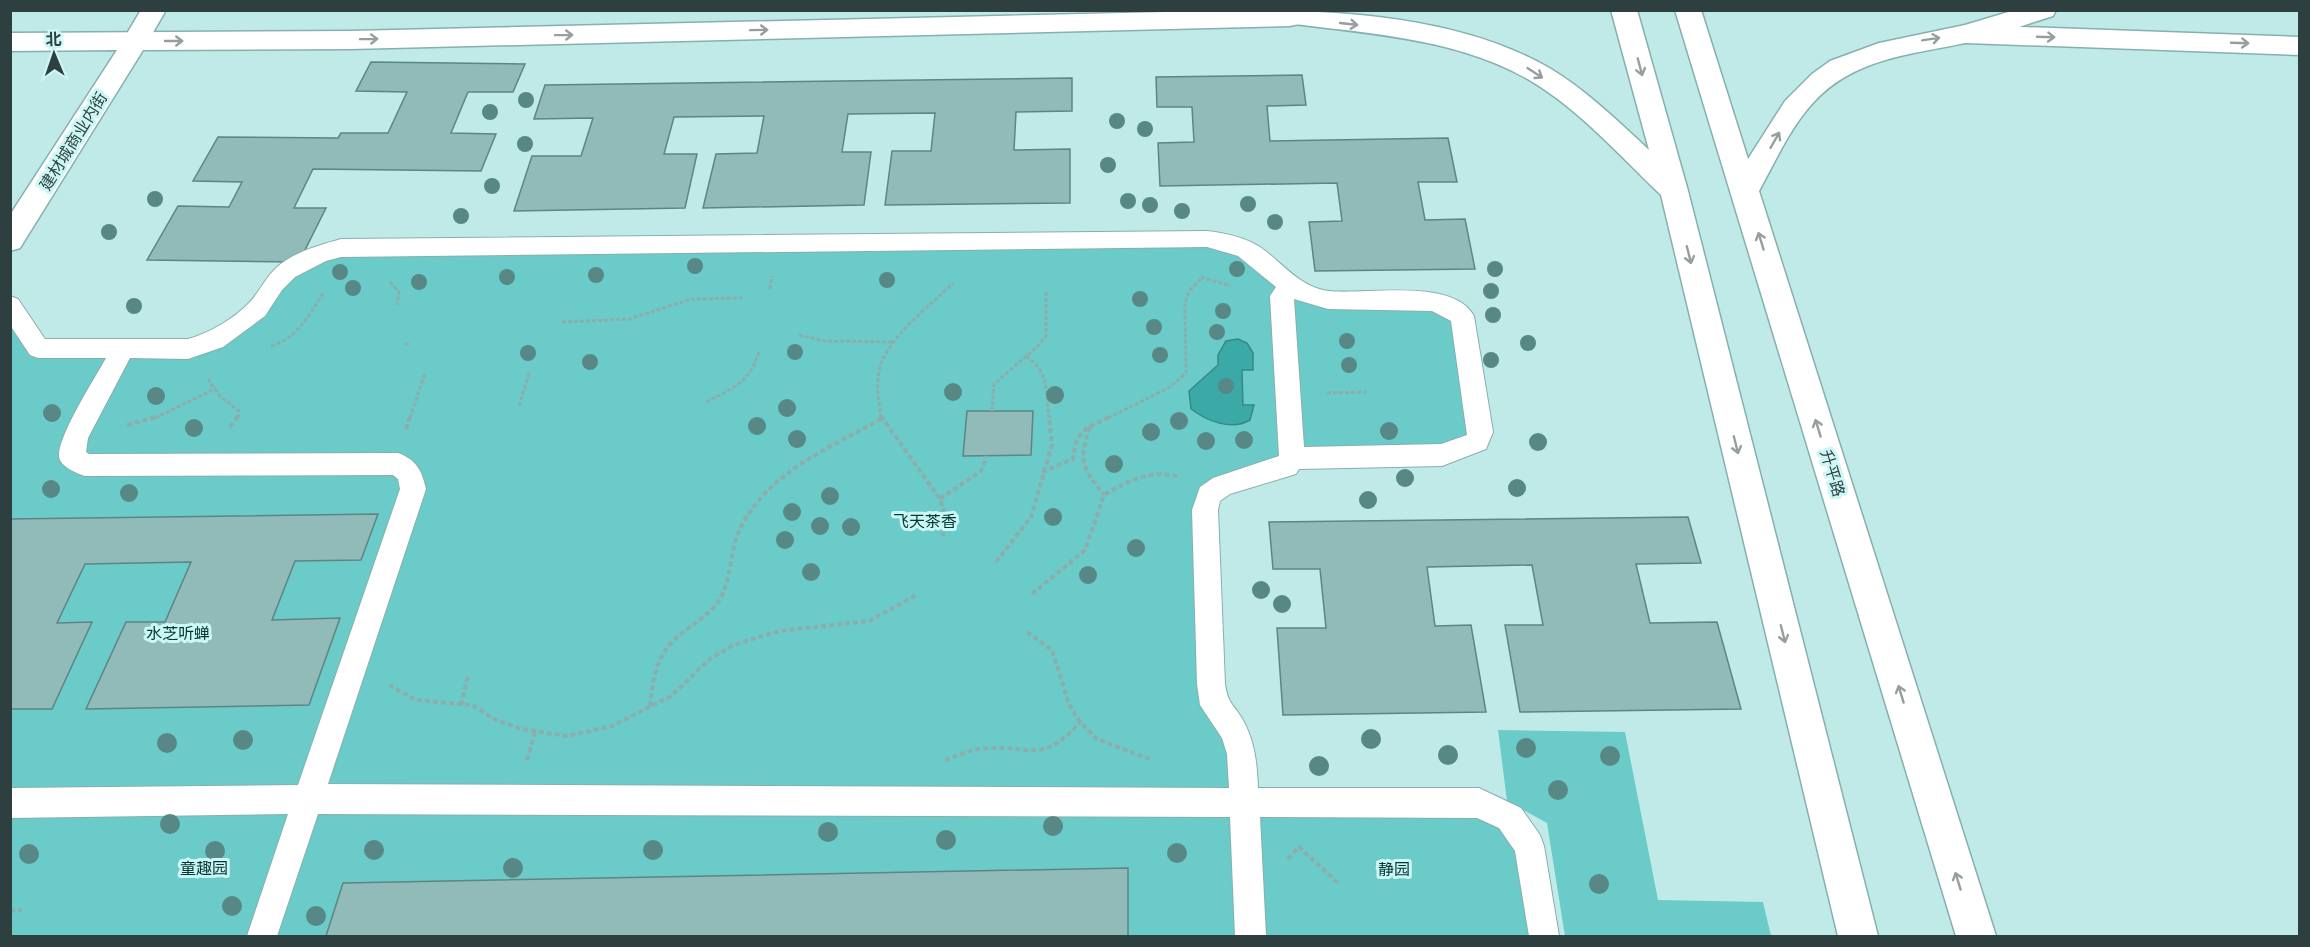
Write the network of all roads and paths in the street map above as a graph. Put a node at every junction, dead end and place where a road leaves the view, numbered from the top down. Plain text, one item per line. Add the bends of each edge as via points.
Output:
1 (154, 10) edge
2 (1249, 10) edge
3 (1624, 10) edge
4 (1688, 10) edge
5 (2044, 10) edge
6 (1290, 18) junction
7 (1966, 34) junction
8 (10, 42) edge
9 (135, 42) junction
10 (2300, 46) edge
11 (1745, 190) junction
12 (1674, 191) junction
13 (10, 240) edge
14 (1192, 275) dead end
15 (1202, 278) junction
16 (385, 279) dead end
17 (953, 283) dead end
18 (1291, 285) junction
19 (332, 287) dead end
20 (1238, 290) dead end
21 (1046, 291) dead end
22 (743, 298) dead end
23 (397, 305) dead end
24 (10, 306) edge
25 (562, 322) dead end
26 (799, 335) dead end
27 (895, 342) junction
28 (267, 347) dead end
29 (123, 349) junction
30 (759, 351) dead end
31 (1026, 356) junction
32 (214, 370) dead end
33 (531, 370) dead end
34 (425, 373) dead end
35 (215, 389) junction
36 (1323, 393) dead end
37 (1369, 393) dead end
38 (706, 402) dead end
39 (519, 406) dead end
40 (992, 411) dead end
41 (881, 419) junction
42 (1090, 426) junction
43 (81, 427) junction
44 (227, 430) dead end
45 (987, 456) dead end
46 (1292, 458) junction
47 (398, 464) junction
48 (1042, 472) junction
49 (1215, 491) junction
50 (1104, 495) junction
51 (940, 499) junction
52 (943, 536) dead end
53 (996, 562) dead end
54 (1032, 594) dead end
55 (917, 595) dead end
56 (1027, 632) dead end
57 (354, 666) junction
58 (468, 676) dead end
59 (461, 705) junction
60 (650, 707) junction
61 (1080, 722) junction
62 (1162, 764) dead end
63 (309, 799) junction
64 (923, 801) junction
65 (10, 803) edge
66 (1245, 807) junction
67 (1339, 884) dead end
68 (22, 910) dead end
69 (10, 911) edge
70 (262, 936) edge
71 (1250, 936) edge
72 (1544, 936) edge
73 (1857, 936) edge
74 (1976, 936) edge

1 - 9 street, 建材城商业内街
2 - 6 street
3 -> 12 street
4 - 11 street, 升平路
5 - 7 street
9 -> 6 street
6 -> 12 street via 1462,41 1522,64 1573,98
7 -> 10 street
11 -> 7 street via 1803,97 1842,65 1900,44
8 - 9 street
9 - 13 street, 建材城商业内街
74 -> 11 street, 升平路
12 -> 73 street
14 - 15 path
15 - 20 path
15 - 42 path via 1189,291 1185,303 1186,373 1170,387
16 - 23 path via 399,292
17 - 27 path
18 - 29 lane via 1248,251 1207,238 341,248 319,254 287,271 257,310 215,340 188,348
18 - 46 lane via 1282,296
18 - 46 lane via 1309,296 1344,302 1430,301 1454,308 1462,316 1481,432 1477,442 1442,455
19 - 28 path via 323,293 290,339
21 - 31 path via 1046,336
22 - 25 path via 691,299 630,319
24 - 29 lane via 38,348
26 - 27 path via 825,341
27 - 41 path via 884,355 879,372
29 - 43 lane
30 - 38 path via 749,378
31 - 40 path via 994,384
31 - 48 path via 1040,366 1049,406 1052,445
32 - 35 path via 209,381
33 - 39 path
34 - 47 path via 401,442
35 - 43 path via 149,420 121,427
35 - 44 path via 239,411
36 - 37 path
41 - 51 path
41 - 60 path via 787,472 759,498 738,534 724,592 714,607 670,644 653,679
42 - 48 path via 1075,440 1073,459
42 - 50 path via 1084,448 1085,465 1088,477
43 - 47 lane via 72,457 86,465
45 - 51 path via 981,471
46 - 49 lane via 1287,466
47 - 57 lane via 410,474 414,489
48 - 53 path via 1031,517
49 - 50 path via 1156,471 1138,476
49 - 66 lane via 1209,495 1205,510 1211,684 1214,705 1233,730 1242,754
50 - 54 path via 1085,550
51 - 52 path via 945,515
55 - 60 path via 869,621 779,632 733,645 710,659 671,696
56 - 61 path via 1052,650 1069,704
57 - 59 path via 416,700
57 - 63 lane
58 - 59 path
59 - 60 path via 472,705 521,729 567,736 612,726
61 - 62 path via 1097,739
61 - 64 path via 1066,738 1042,751 981,749 946,758 927,779
63 - 64 lane
63 - 65 lane
63 - 70 lane
64 - 66 lane
66 - 67 path via 1288,860 1299,847
66 - 71 lane
66 - 72 lane via 1479,803 1510,818 1529,846
68 - 69 path

